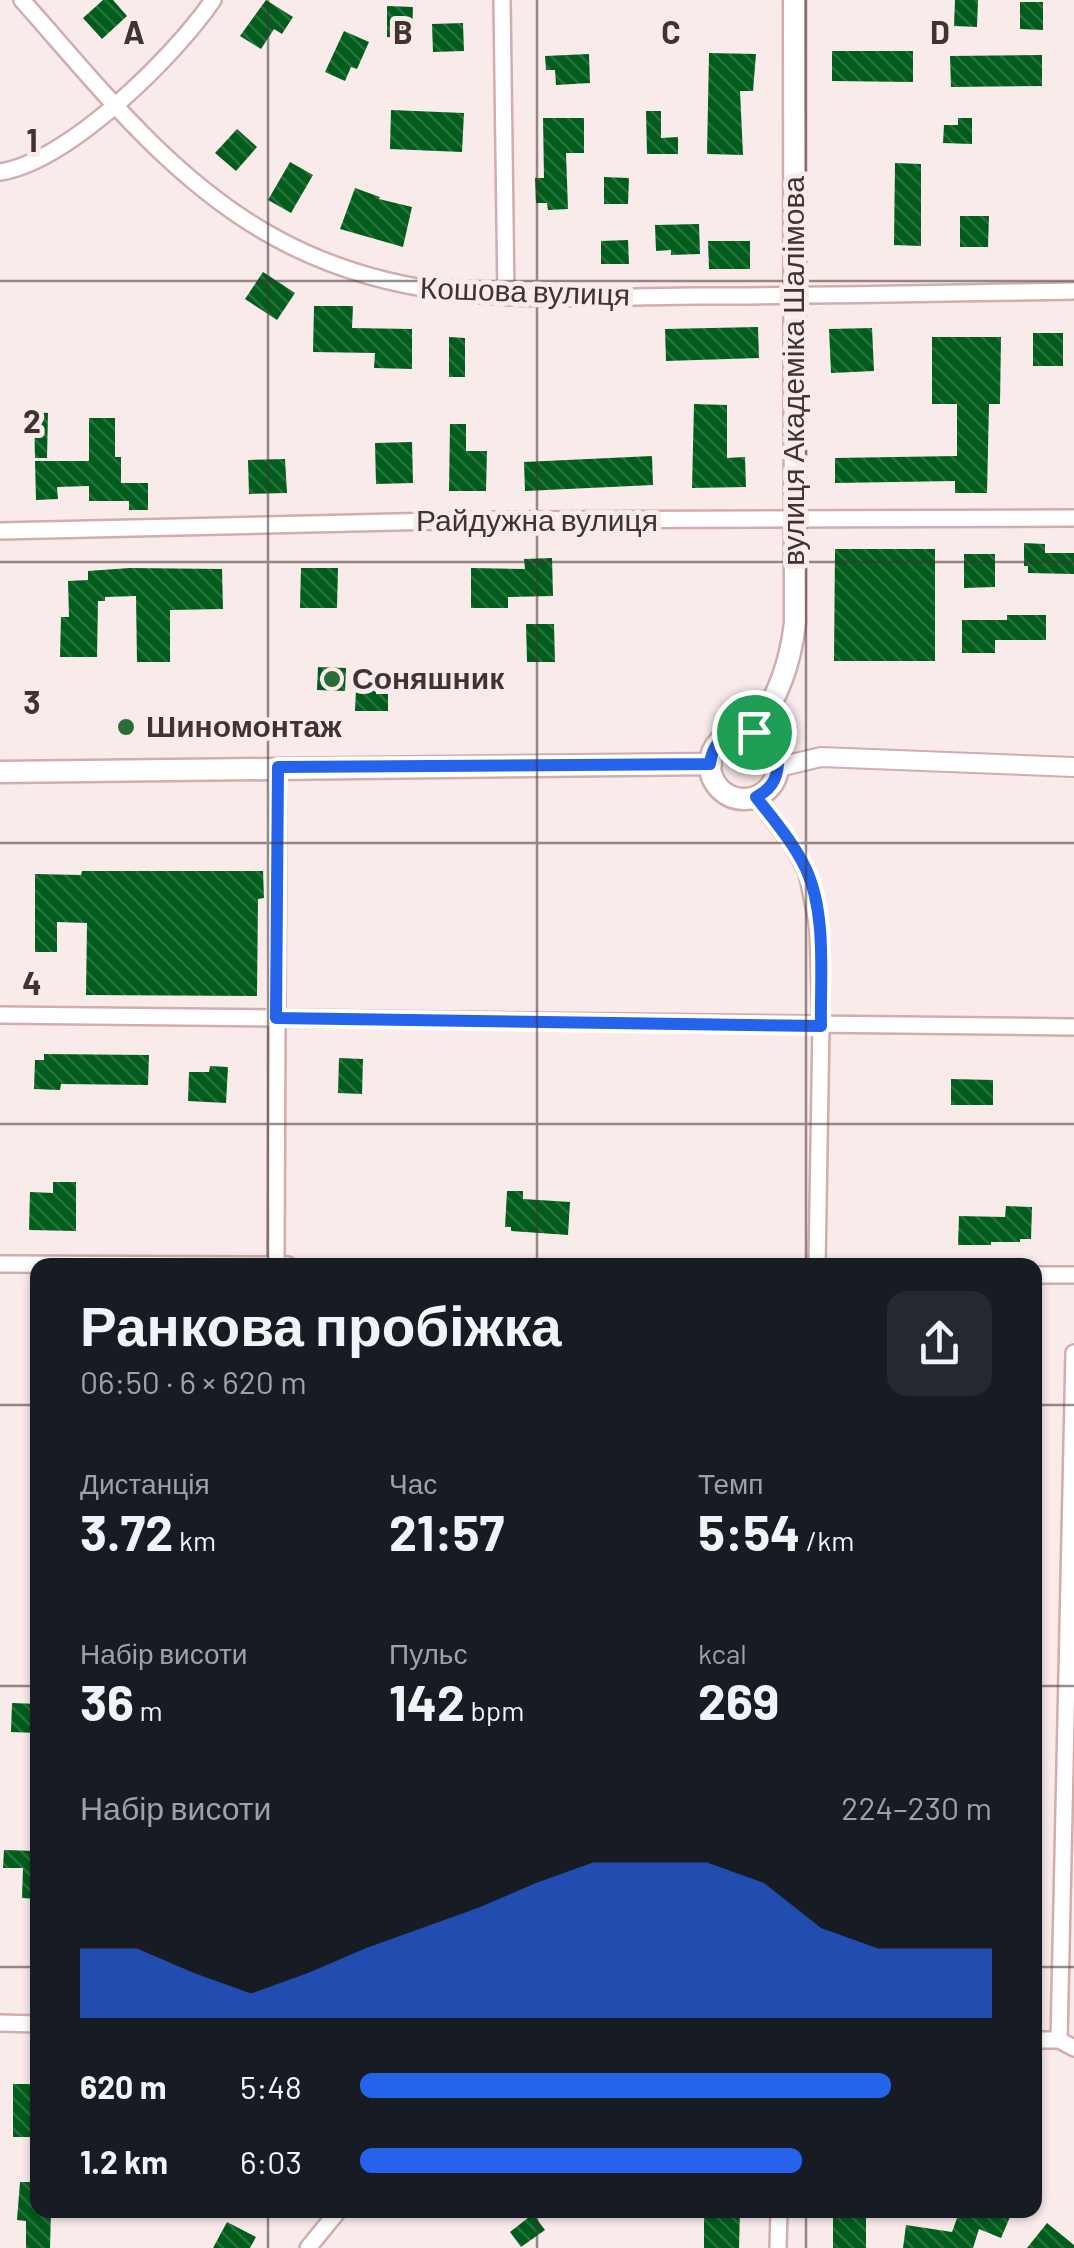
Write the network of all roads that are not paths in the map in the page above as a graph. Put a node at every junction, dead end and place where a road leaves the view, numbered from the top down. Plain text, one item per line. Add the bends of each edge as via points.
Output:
1 (22, 0) edge
2 (214, 0) edge
3 (502, 0) edge
4 (794, 0) edge
5 (114, 105) junction
6 (0, 172) edge
7 (1074, 291) edge
8 (792, 296) junction
9 (506, 297) junction
10 (1074, 518) edge
11 (793, 519) junction
12 (0, 532) edge
13 (754, 732) junction
14 (710, 764) junction
15 (278, 767) junction
16 (779, 767) junction
17 (1074, 767) edge
18 (0, 772) edge
19 (756, 797) junction
20 (0, 1015) edge
21 (276, 1018) junction
22 (821, 1026) junction
23 (1074, 1027) edge
24 (276, 1258) edge
25 (817, 1258) edge
26 (0, 1264) edge
27 (30, 1264) edge
28 (1074, 1275) edge
29 (1042, 1276) edge
30 (1074, 1353) edge
31 (0, 2023) edge
32 (30, 2024) edge
33 (1042, 2041) edge
34 (1067, 2044) edge
35 (332, 2218) edge
36 (779, 2218) edge
37 (308, 2248) edge
38 (778, 2248) edge

1 - 5 street, Кошова вулиця
2 - 5 street
3 - 9 street
4 - 8 main road, вулиця Академіка Шалімова
5 - 6 street via 38,161
5 - 9 street, Кошова вулиця via 205,190 287,244 410,288
7 - 8 street, Кошова вулиця
8 - 9 street, Кошова вулиця
8 - 11 main road, вулиця Академіка Шалімова
10 - 11 street, Райдужна вулиця
11 - 12 street, Райдужна вулиця
11 - 13 main road, вулиця Академіка Шалімова via 792,650 773,704
13 - 14 main road via 722,738
13 - 16 main road via 773,745
14 - 15 main road
14 - 19 main road via 728,794
15 - 18 main road
15 - 21 street
16 - 17 street via 821,758
16 - 19 main road via 770,788
19 - 22 street via 807,872 818,928
20 - 21 street
21 - 22 street
21 - 24 street
22 - 23 street
22 - 25 street
26 - 27 street
28 - 29 street
30 - 34 street
31 - 32 street
33 - 34 street
35 - 37 street
36 - 38 street

